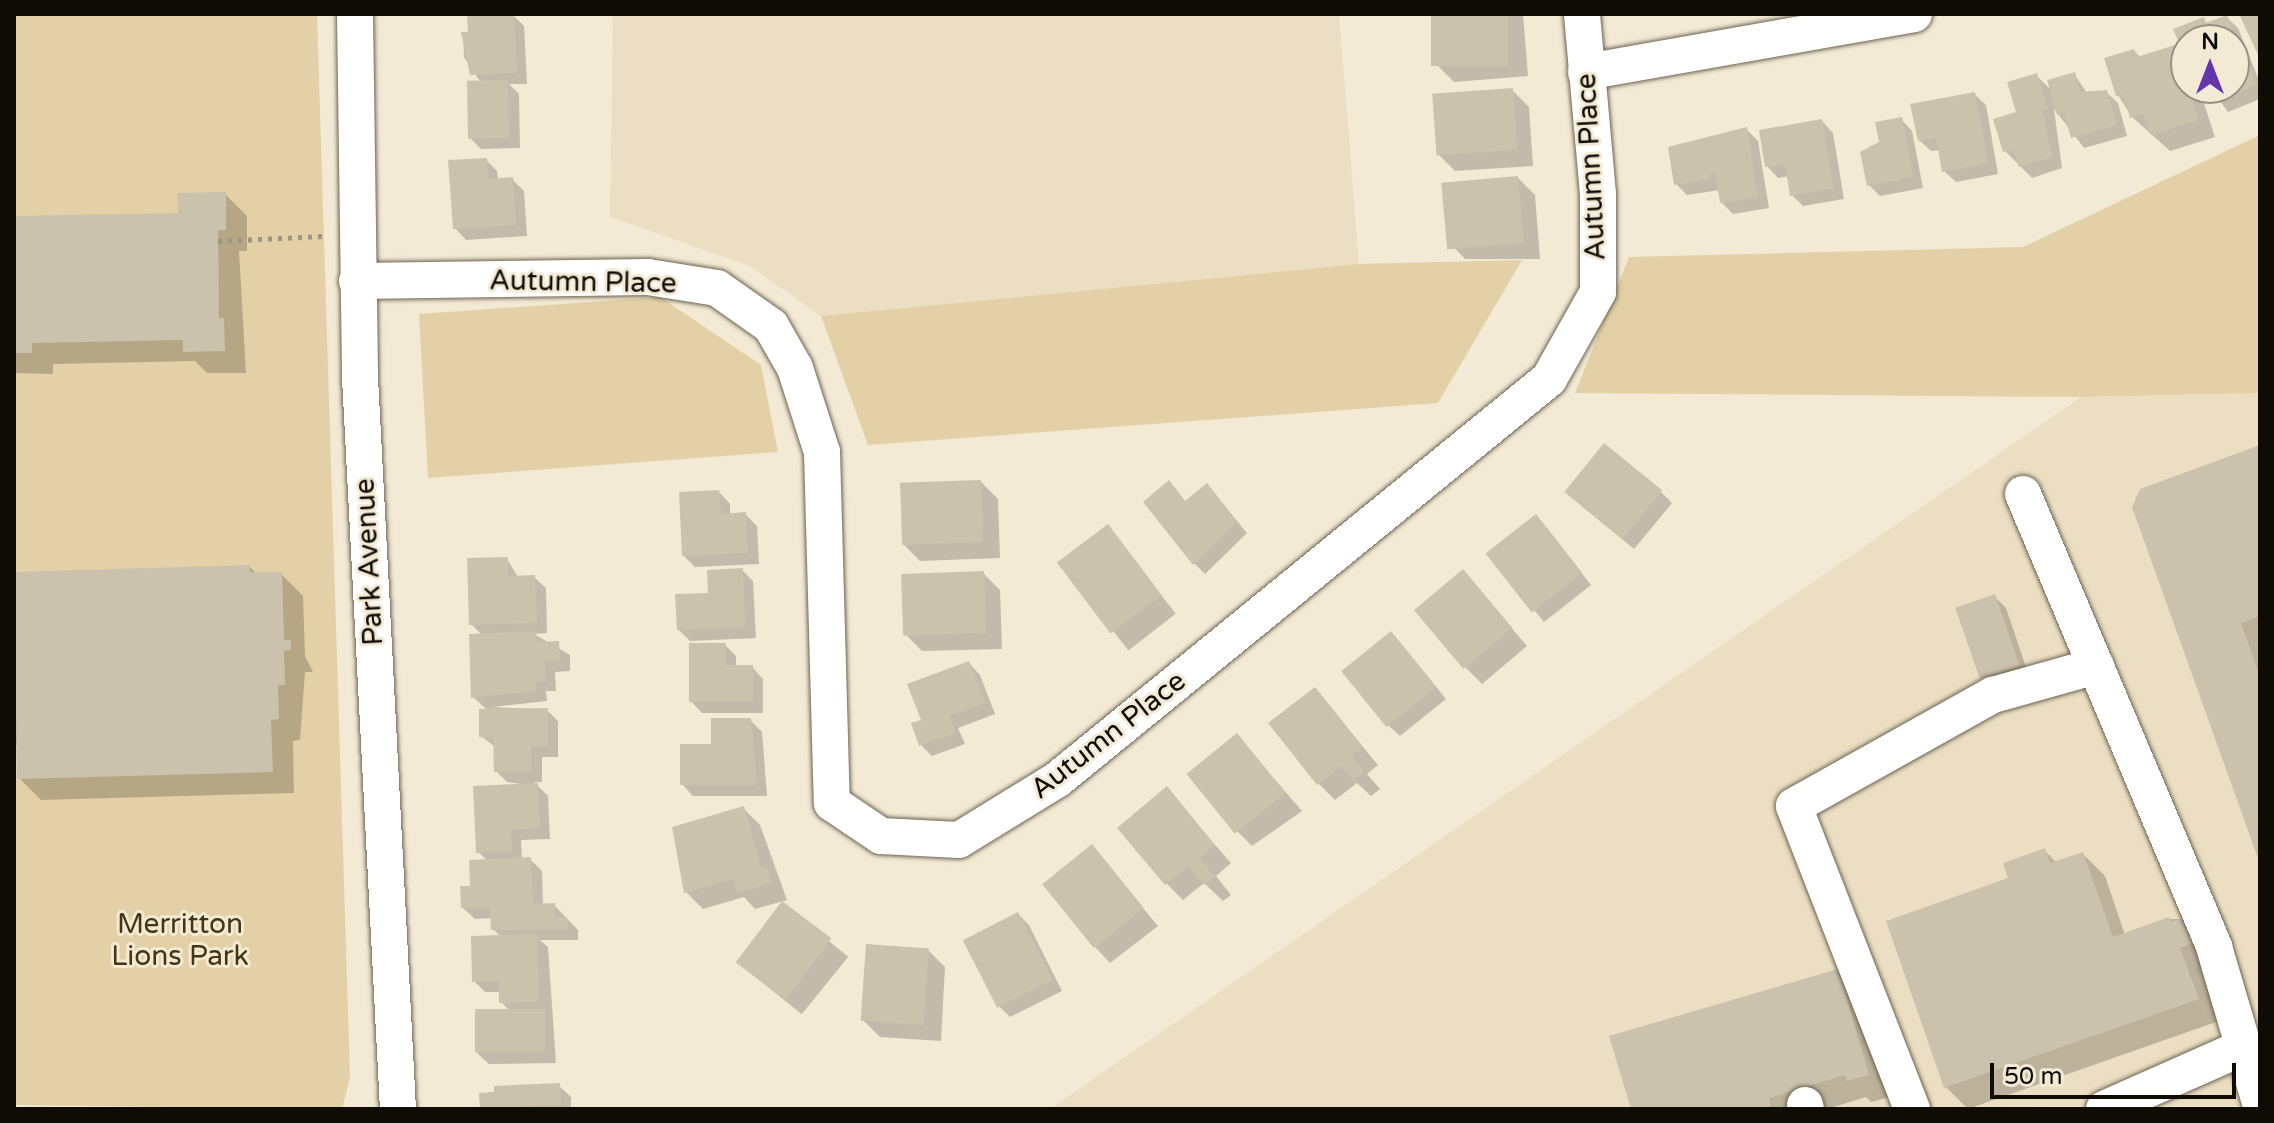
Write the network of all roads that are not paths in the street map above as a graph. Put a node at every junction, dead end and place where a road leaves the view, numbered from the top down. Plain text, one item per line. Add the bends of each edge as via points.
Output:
1 (355, 14) edge
2 (1582, 14) edge
3 (1914, 14) edge
4 (1586, 72) junction
5 (357, 281) junction
6 (2023, 494) dead end
7 (2096, 666) junction
8 (2244, 1047) junction
9 (2260, 1102) edge
10 (398, 1109) edge
11 (1912, 1109) edge
12 (2104, 1109) edge

1 - 5 street, Park Avenue
2 - 4 street, Autumn Place
3 - 4 street
4 - 5 street, Autumn Place via 1598,194 1598,292 1549,379 1058,779 959,840 881,836 832,803 822,452 795,368 771,326 717,288 648,277
5 - 10 street, Park Avenue
6 - 7 street
7 - 8 street via 2214,947
7 - 11 street via 1993,695 1794,806
8 - 9 street
8 - 12 street

